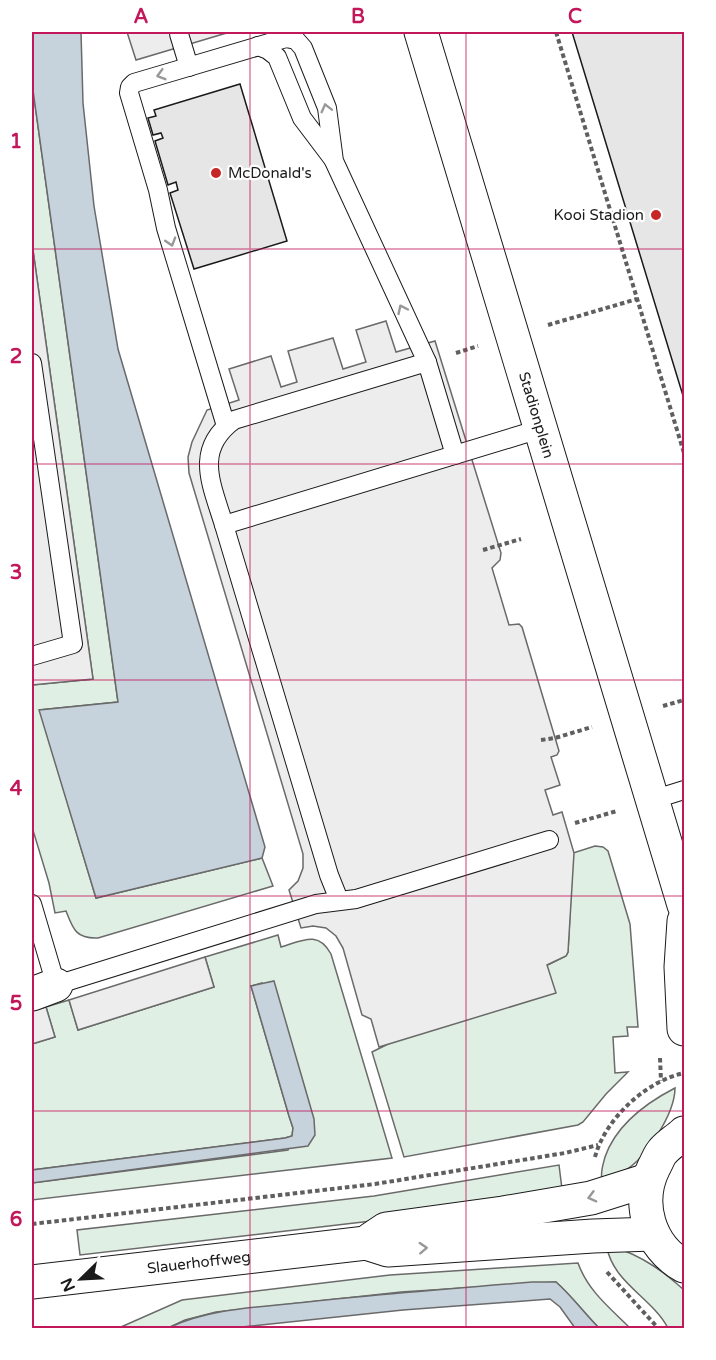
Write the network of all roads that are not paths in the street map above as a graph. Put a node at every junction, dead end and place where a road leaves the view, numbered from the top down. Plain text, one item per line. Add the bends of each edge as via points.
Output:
1 (421, 32) edge
2 (179, 34) dead end
3 (258, 46) junction
4 (189, 67) junction
5 (334, 161) junction
6 (427, 362) junction
7 (32, 363) edge
8 (226, 426) junction
9 (540, 429) junction
10 (455, 455) junction
11 (224, 525) junction
12 (32, 656) edge
13 (684, 790) edge
14 (652, 800) junction
15 (549, 840) dead end
16 (339, 900) junction
17 (32, 904) edge
18 (684, 905) edge
19 (684, 921) edge
20 (44, 989) edge
21 (684, 1029) edge
22 (684, 1133) edge
23 (648, 1180) junction
24 (652, 1234) junction
25 (366, 1243) junction
26 (684, 1266) edge
27 (32, 1282) edge

1 - 9 main road, Stadionplein
2 - 4 lane
3 - 4 lane
3 - 5 lane via 277,57 302,118
5 -> 3 lane via 327,108 303,48 296,40 286,38
4 -> 8 lane via 134,83 129,93
6 -> 5 lane
6 - 8 lane via 234,420
6 - 10 lane
7 - 12 lane via 73,644
8 - 11 lane via 208,454 210,477
9 - 10 lane
9 - 14 main road, Stadionplein
10 - 11 lane
11 - 16 lane
13 - 14 lane
14 - 18 main road, Stadionplein
15 - 16 lane via 356,899
16 - 20 lane
17 - 20 lane
19 - 21 main road
22 - 23 main road via 662,1152
23 - 24 main road via 645,1207
23 -> 25 main road, Slauerhoffweg via 583,1200 386,1229
25 -> 24 main road, Slauerhoffweg via 388,1250
24 - 26 main road via 672,1260
25 - 27 main road, Slauerhoffweg

